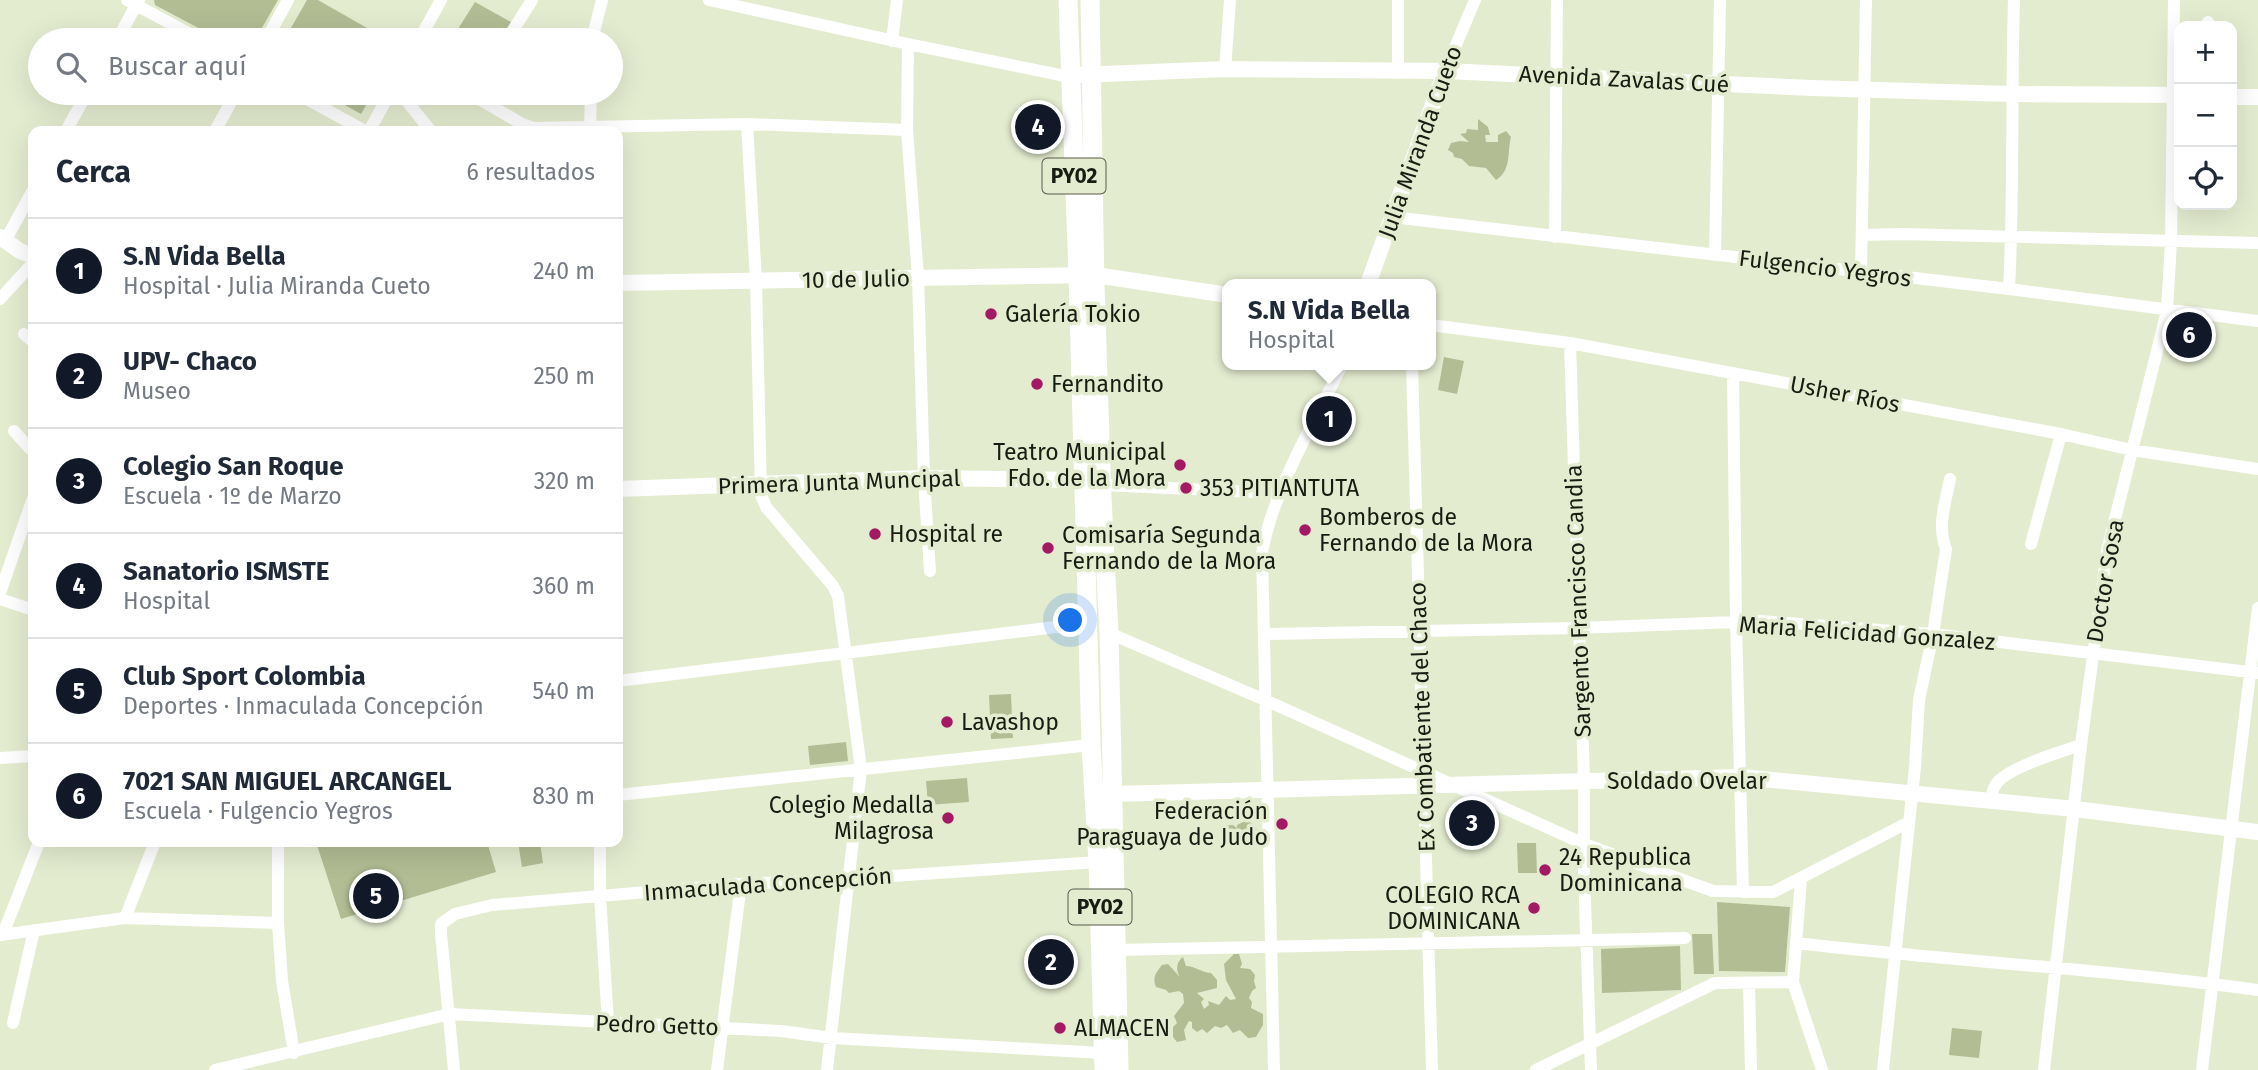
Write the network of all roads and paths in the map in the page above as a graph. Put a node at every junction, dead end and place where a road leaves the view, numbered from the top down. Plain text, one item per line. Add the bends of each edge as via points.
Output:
1 (288, 0) edge
2 (441, 0) edge
3 (532, 0) edge
4 (601, 0) edge
5 (709, 0) edge
6 (897, 0) edge
7 (1068, 0) edge
8 (1090, 0) edge
9 (1230, 0) edge
10 (1398, 0) edge
11 (1475, 0) edge
12 (1557, 0) edge
13 (1720, 0) edge
14 (1866, 0) edge
15 (2014, 0) edge
16 (2174, 0) edge
17 (134, 2) edge
18 (750, 5) edge
19 (122, 28) edge
20 (180, 28) edge
21 (272, 28) edge
22 (426, 28) edge
23 (515, 28) edge
24 (595, 28) edge
25 (892, 41) junction
26 (908, 44) junction
27 (1225, 69) junction
28 (1398, 70) junction
29 (1445, 71) junction
30 (1092, 73) junction
31 (1556, 75) junction
32 (1070, 77) junction
33 (1718, 83) junction
34 (2176, 84) edge
35 (1866, 90) junction
36 (2011, 94) junction
37 (2174, 95) edge
38 (2237, 97) edge
39 (2258, 97) edge
40 (81, 105) edge
41 (229, 105) edge
42 (318, 105) edge
43 (383, 105) edge
44 (410, 105) edge
45 (491, 105) edge
46 (591, 105) edge
47 (747, 124) junction
48 (69, 126) edge
49 (218, 126) edge
50 (358, 126) edge
51 (370, 126) edge
52 (427, 126) edge
53 (528, 126) edge
54 (590, 126) edge
55 (623, 127) edge
56 (907, 130) junction
57 (2175, 147) edge
58 (28, 198) edge
59 (1392, 217) junction
60 (1555, 236) junction
61 (1863, 236) junction
62 (3, 239) edge
63 (2012, 239) junction
64 (2172, 242) junction
65 (2258, 243) edge
66 (28, 254) edge
67 (1715, 255) junction
68 (28, 268) edge
69 (1861, 272) junction
70 (1087, 275) junction
71 (918, 277) junction
72 (1370, 279) edge
73 (756, 281) junction
74 (623, 283) edge
75 (2009, 289) junction
76 (1222, 294) edge
77 (0, 299) edge
78 (2167, 311) junction
79 (2258, 321) edge
80 (1436, 326) edge
81 (1570, 343) junction
82 (1340, 370) edge
83 (1412, 370) edge
84 (1734, 373) junction
85 (14, 431) dead end
86 (2061, 434) junction
87 (28, 446) edge
88 (2132, 450) junction
89 (2258, 469) edge
90 (924, 478) junction
91 (1950, 479) dead end
92 (1093, 482) junction
93 (760, 484) junction
94 (623, 489) edge
95 (1280, 493) junction
96 (28, 512) edge
97 (2031, 544) dead end
98 (930, 571) dead end
99 (0, 593) edge
100 (0, 599) edge
101 (28, 608) edge
102 (2258, 608) edge
103 (1736, 622) junction
104 (1088, 623) junction
105 (1579, 628) junction
106 (1420, 632) junction
107 (1109, 633) junction
108 (1264, 634) junction
109 (1933, 634) junction
110 (845, 653) junction
111 (2092, 654) junction
112 (2255, 673) edge
113 (623, 680) edge
114 (1265, 700) junction
115 (1091, 745) junction
116 (2081, 745) junction
117 (28, 756) edge
118 (0, 758) edge
119 (861, 769) junction
120 (1102, 770) junction
121 (1741, 777) junction
122 (1424, 779) junction
123 (1584, 781) junction
124 (1454, 786) junction
125 (1268, 790) junction
126 (1912, 792) junction
127 (623, 793) edge
128 (1112, 794) junction
129 (1991, 803) junction
130 (2075, 809) junction
131 (1909, 822) junction
132 (2230, 829) junction
133 (2258, 832) edge
134 (1584, 844) junction
135 (37, 847) edge
136 (153, 847) edge
137 (278, 847) edge
138 (600, 847) edge
139 (1098, 862) junction
140 (849, 879) junction
141 (1801, 880) junction
142 (741, 884) junction
143 (1743, 892) junction
144 (600, 896) junction
145 (125, 918) junction
146 (278, 923) junction
147 (34, 930) junction
148 (2, 934) edge
149 (1685, 938) dead end
150 (1586, 940) junction
151 (1428, 943) junction
152 (1796, 943) junction
153 (1271, 947) junction
154 (1116, 950) junction
155 (1896, 955) junction
156 (2056, 968) junction
157 (1793, 982) junction
158 (1749, 983) junction
159 (2214, 984) junction
160 (2258, 990) edge
161 (450, 1014) junction
162 (13, 1023) dead end
163 (608, 1023) junction
164 (721, 1028) junction
165 (832, 1038) junction
166 (1590, 1043) junction
167 (294, 1053) junction
168 (1104, 1061) edge
169 (215, 1070) edge
170 (454, 1070) edge
171 (717, 1070) edge
172 (827, 1070) edge
173 (1119, 1070) edge
174 (1274, 1070) edge
175 (1432, 1070) edge
176 (1536, 1070) edge
177 (1591, 1070) edge
178 (1751, 1070) edge
179 (1822, 1070) edge
180 (1883, 1070) edge
181 (2044, 1070) edge
182 (2202, 1070) edge

1 - 21 street
2 - 22 street
3 - 23 street
4 - 24 street
5 - 18 street
6 - 25 street
7 - 32 highway, PY02
8 - 30 highway, PY02
9 - 27 street
10 - 28 street
11 - 29 street, Julia Miranda Cueto
12 - 31 street
13 - 33 street
14 - 35 street
15 - 36 street
16 - 34 street, Doctor Sosa
17 - 19 street
17 - 20 street
18 - 25 street
25 - 26 street
26 - 32 street
26 - 56 street
27 - 28 main road, Avenida Zavalas Cué
27 - 30 main road, Avenida Zavalas Cué
28 - 29 main road, Avenida Zavalas Cué
29 - 31 main road, Avenida Zavalas Cué
29 - 59 main road, Julia Miranda Cueto
30 - 32 main road, Avenida Zavalas Cué
30 - 70 highway, PY02
31 - 33 main road, Avenida Zavalas Cué
31 - 60 street
32 - 70 highway, PY02
33 - 35 main road, Avenida Zavalas Cué
33 - 67 street
35 - 36 main road, Avenida Zavalas Cué
35 - 61 street
36 - 37 main road, Avenida Zavalas Cué
36 - 63 street
38 - 39 main road
40 - 48 street
41 - 49 street
42 - 50 street
43 - 51 street
44 - 52 street
45 - 53 street
46 - 54 street
47 - 55 street
47 - 56 street
47 - 73 street
56 - 71 street
57 - 64 street, Doctor Sosa
58 - 62 street
59 - 60 street, Fulgencio Yegros
59 - 72 main road, Julia Miranda Cueto
60 - 67 street, Fulgencio Yegros
61 - 63 street
61 - 69 street
62 - 66 main road
63 - 64 street
63 - 75 street
64 - 65 street
64 - 78 street, Doctor Sosa
67 - 69 street, Fulgencio Yegros
68 - 77 street
69 - 75 street, Fulgencio Yegros
70 - 71 main road, 10 de Julio
70 - 76 main road
70 - 92 highway, PY02
71 - 73 main road, 10 de Julio
71 - 90 street
73 - 74 main road, 10 de Julio
73 - 93 street
75 - 78 street, Fulgencio Yegros
78 - 79 street, Fulgencio Yegros
78 - 88 street, Doctor Sosa
80 - 81 street, Usher Ríos
81 - 84 street, Usher Ríos
81 - 105 street, Sargento Francisco Candia
82 - 95 street
83 - 106 street, Ex Combatiente del Chaco
84 - 86 street, Usher Ríos
84 - 103 street
85 - 87 street
86 - 88 street, Usher Ríos
86 - 97 street
88 - 89 street, Usher Ríos
88 - 111 street, Doctor Sosa via 2107,551
90 - 92 main road, Primera Junta Muncipal
90 - 93 main road, Primera Junta Muncipal
90 - 98 street
91 - 109 street via 1941,524 1946,550
92 - 95 street
92 - 104 highway, PY02
92 - 107 highway, PY02
93 - 94 main road, Primera Junta Muncipal
93 - 110 street via 766,506 833,586
95 - 108 street via 1262,553
96 - 99 street
100 - 101 street
102 - 112 street
103 - 105 street, Maria Felicidad Gonzalez
103 - 109 street, Maria Felicidad Gonzalez
103 - 121 street
104 - 110 street
104 - 115 highway, PY02
105 - 106 street, Maria Felicidad Gonzalez
105 - 123 street, Sargento Francisco Candia
106 - 108 street, Maria Felicidad Gonzalez
106 - 122 street, Ex Combatiente del Chaco
107 - 114 street
107 - 120 highway, PY02
108 - 114 street
109 - 111 street, Maria Felicidad Gonzalez
109 - 126 street via 1919,700
110 - 113 street
110 - 119 street
111 - 112 street, Maria Felicidad Gonzalez
111 - 116 street, Doctor Sosa
112 - 132 street
114 - 122 street
114 - 125 street
115 - 119 street
115 - 120 highway, PY02
116 - 129 street via 2009,774 1996,783
116 - 130 street, Doctor Sosa
117 - 118 street
119 - 127 street
119 - 140 street
120 - 128 highway, PY02
120 - 139 highway, PY02
121 - 123 main road, Soldado Ovelar
121 - 126 main road, Soldado Ovelar
121 - 143 street
122 - 124 main road, Soldado Ovelar
122 - 125 main road, Soldado Ovelar
122 - 151 street, Ex Combatiente del Chaco
123 - 124 main road, Soldado Ovelar
123 - 134 street, Sargento Francisco Candia
124 - 134 street
125 - 128 main road, Soldado Ovelar
125 - 153 street
126 - 129 main road, Soldado Ovelar
126 - 131 street
128 - 154 highway, PY02
129 - 130 main road, Soldado Ovelar
130 - 132 main road, Soldado Ovelar
130 - 156 street, Doctor Sosa
131 - 141 street
131 - 155 street
132 - 133 main road, Soldado Ovelar
132 - 159 street
134 - 143 street via 1695,886
134 - 150 street, Sargento Francisco Candia
135 - 148 street
136 - 145 street
137 - 146 street
138 - 144 street
139 - 140 street, Inmaculada Concepción
139 - 168 highway, PY02
140 - 142 street, Inmaculada Concepción
140 - 165 street
141 - 143 street via 1773,892
141 - 152 street
142 - 144 street, Inmaculada Concepción
142 - 164 street
144 - 161 street, Inmaculada Concepción via 492,905 455,915 441,924
144 - 163 street
145 - 146 street
145 - 147 street
146 - 167 street
147 - 148 street
147 - 162 street
149 - 150 street
150 - 151 street
150 - 166 street, Sargento Francisco Candia
151 - 153 street
151 - 175 street, Ex Combatiente del Chaco
152 - 155 street
152 - 157 street
153 - 154 street
153 - 174 street
154 - 173 highway, PY02
155 - 156 street
155 - 180 street
156 - 159 street
156 - 181 street, Doctor Sosa
157 - 158 street
157 - 179 street
158 - 166 street via 1715,983
158 - 178 street
159 - 160 street
159 - 182 street
161 - 163 street, Pedro Getto
161 - 167 street, Pedro Getto
161 - 170 street
163 - 164 street, Pedro Getto
164 - 165 street, Pedro Getto
164 - 171 street
165 - 168 street, Pedro Getto
165 - 172 street
166 - 176 street
166 - 177 street, Sargento Francisco Candia
167 - 169 street, Pedro Getto

